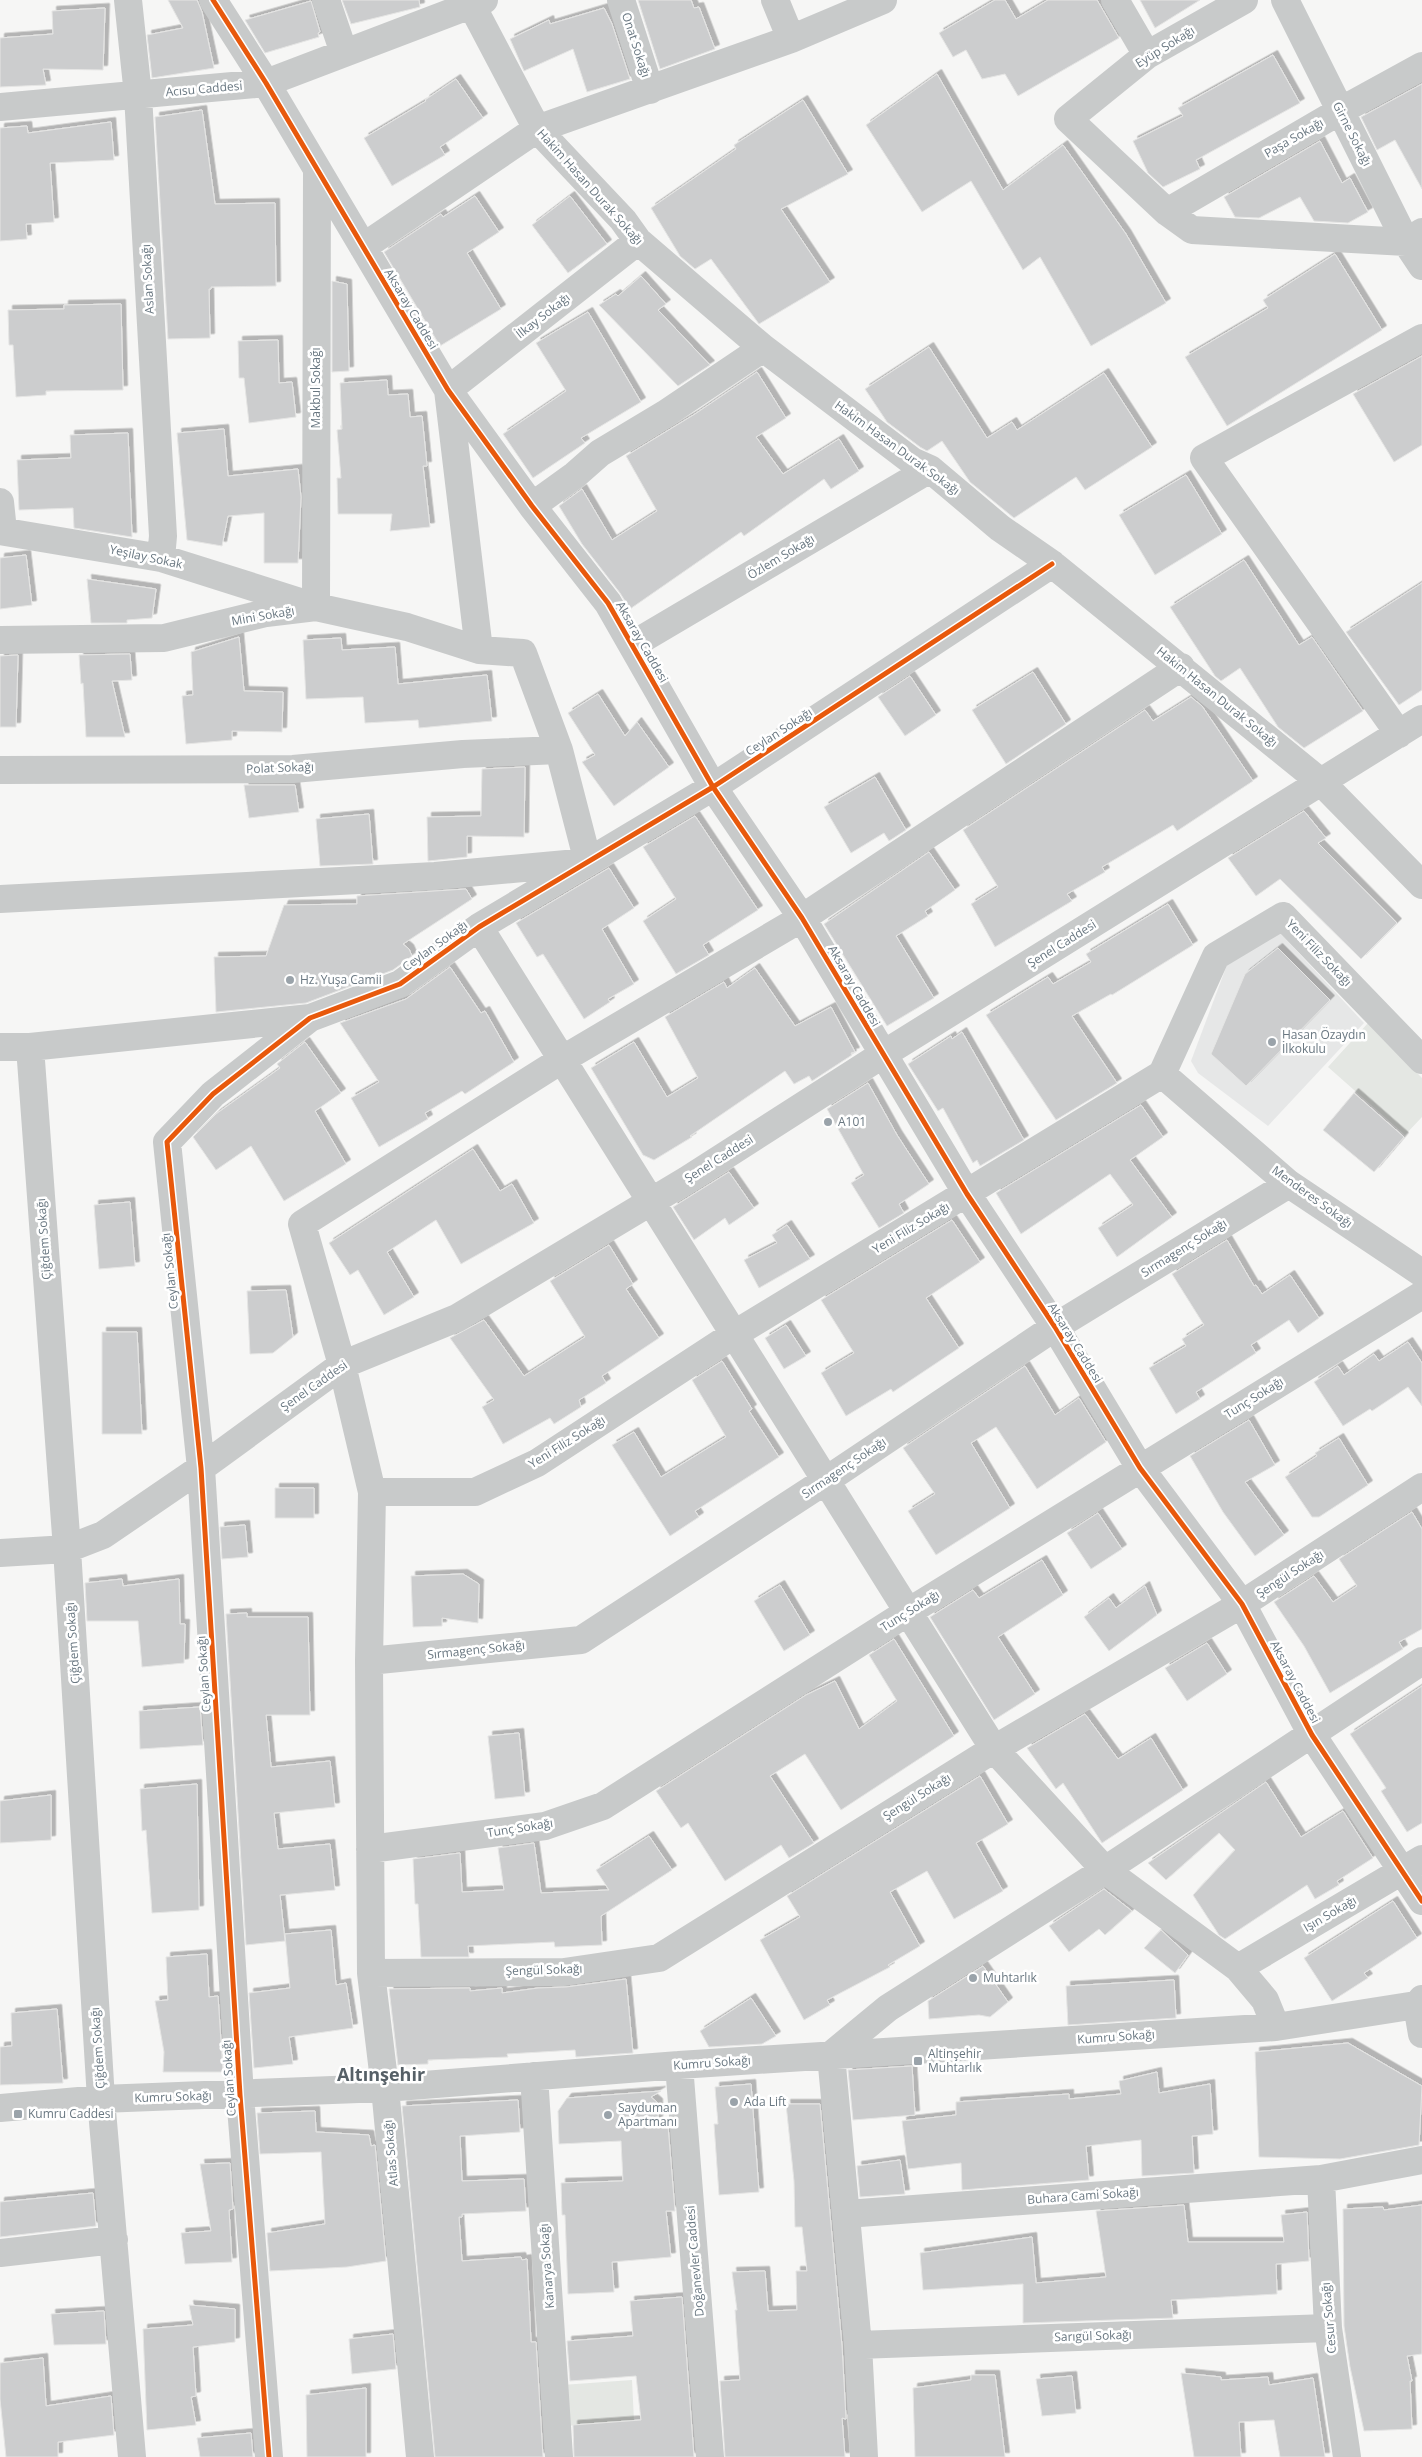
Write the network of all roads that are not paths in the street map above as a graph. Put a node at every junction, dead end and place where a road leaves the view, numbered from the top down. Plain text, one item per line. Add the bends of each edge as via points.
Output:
1 (128, 0) edge
2 (213, 0) edge
3 (326, 0) edge
4 (621, 0) edge
5 (775, 0) edge
6 (883, 0) edge
7 (1115, 0) edge
8 (1244, 0) edge
9 (1285, 0) edge
10 (474, 2) edge
11 (791, 39) junction
12 (344, 53) junction
13 (1147, 56) junction
14 (1422, 66) edge
15 (266, 84) junction
16 (650, 90) junction
17 (138, 95) junction
18 (0, 107) edge
19 (1340, 111) junction
20 (537, 128) junction
21 (316, 169) junction
22 (1167, 212) junction
23 (1414, 237) edge
24 (638, 241) junction
25 (363, 247) junction
26 (1422, 266) edge
27 (1422, 338) edge
28 (763, 348) junction
29 (448, 390) junction
30 (930, 469) junction
31 (0, 502) edge
32 (532, 506) junction
33 (2, 531) edge
34 (161, 558) junction
35 (1052, 564) junction
36 (316, 607) junction
37 (0, 640) edge
38 (632, 646) junction
39 (479, 650) junction
40 (1181, 667) junction
41 (1422, 719) edge
42 (1399, 734) junction
43 (559, 750) junction
44 (0, 770) edge
45 (1322, 783) junction
46 (713, 787) junction
47 (588, 862) junction
48 (1422, 885) edge
49 (0, 899) edge
50 (802, 918) junction
51 (479, 927) junction
52 (310, 1018) junction
53 (30, 1046) junction
54 (0, 1048) edge
55 (882, 1055) junction
56 (563, 1059) junction
57 (1422, 1060) edge
58 (1162, 1074) junction
59 (1289, 1184) junction
60 (967, 1194) junction
61 (650, 1201) junction
62 (1422, 1273) edge
63 (1422, 1295) edge
64 (1055, 1328) junction
65 (734, 1335) junction
66 (342, 1365) junction
67 (202, 1468) junction
68 (1140, 1468) junction
69 (825, 1482) junction
70 (1422, 1486) edge
71 (372, 1492) junction
72 (67, 1550) junction
73 (0, 1553) edge
74 (1242, 1604) junction
75 (908, 1612) junction
76 (368, 1660) junction
77 (1422, 1661) edge
78 (1312, 1735) junction
79 (994, 1749) junction
80 (370, 1849) junction
81 (1413, 1865) edge
82 (1104, 1870) junction
83 (1422, 1901) edge
84 (1238, 1968) junction
85 (371, 1973) junction
86 (1420, 2003) edge
87 (1276, 2027) junction
88 (1422, 2034) edge
89 (831, 2055) junction
90 (679, 2065) junction
91 (534, 2076) junction
92 (385, 2088) junction
93 (240, 2094) junction
94 (101, 2100) junction
95 (0, 2108) edge
96 (1422, 2160) edge
97 (1321, 2179) junction
98 (846, 2214) junction
99 (114, 2240) junction
100 (0, 2252) edge
101 (1328, 2328) junction
102 (858, 2345) junction
103 (132, 2457) edge
104 (269, 2457) edge
105 (420, 2457) edge
106 (559, 2457) edge
107 (710, 2457) edge
108 (864, 2457) edge
109 (1347, 2457) edge

1 - 17 street, Aslan Sokağı
2 - 15 street, Aksaray Caddesi
3 - 12 street
4 - 16 street, Onat Sokağı
5 - 11 street
6 - 11 street
7 - 13 street
8 - 13 street, Eyüp Sokağı
9 - 19 street, Girne Sokağı
10 - 12 street, Acısu Caddesi
10 - 20 street, Hakim Hasan Durak Sokağı
11 - 16 street
12 - 15 street, Acısu Caddesi
13 - 22 street, Eyüp Sokağı via 1068,118
14 - 19 street, Paşa Sokağı
15 - 17 street, Acısu Caddesi
15 - 21 street, Aksaray Caddesi
16 - 20 street
17 - 18 street, Acısu Caddesi
17 - 34 street, Aslan Sokağı via 163,526
19 - 22 street, Paşa Sokağı
19 - 23 street, Girne Sokağı
20 - 24 street, Hakim Hasan Durak Sokağı
20 - 25 street
21 - 25 street, Aksaray Caddesi
21 - 36 street, Makbul Sokağı
22 - 23 street via 1192,230
23 - 26 street, Girne Sokağı
24 - 28 street, Hakim Hasan Durak Sokağı
24 - 29 street, İlkay Sokağı
25 - 29 street, Aksaray Caddesi
27 - 42 street via 1204,458
28 - 30 street, Hakim Hasan Durak Sokağı via 912,461
28 - 32 street via 600,453
29 - 32 street, Aksaray Caddesi
29 - 39 street
30 - 35 street, Hakim Hasan Durak Sokağı via 1000,528
30 - 38 street, Özlem Sokağı
31 - 33 street
32 - 38 street, Aksaray Caddesi via 608,603
33 - 34 street, Yeşilay Sokak
34 - 36 street, Yeşilay Sokak
35 - 40 street, Hakim Hasan Durak Sokağı
35 - 46 street, Ceylan Sokağı
36 - 37 street, Mini Sokağı via 266,613 164,638
36 - 39 street, Mini Sokağı via 406,627
38 - 46 street, Aksaray Caddesi
39 - 43 street, Mini Sokağı via 523,653
40 - 45 street, Hakim Hasan Durak Sokağı
40 - 50 street
41 - 42 street, Şenel Caddesi
42 - 45 street, Şenel Caddesi
43 - 44 street, Polat Sokağı via 463,754 293,769
43 - 47 street
45 - 48 street, Hakim Hasan Durak Sokağı
45 - 55 street, Şenel Caddesi
46 - 47 street, Ceylan Sokağı
46 - 50 street, Aksaray Caddesi
47 - 49 street via 435,876
47 - 51 street, Ceylan Sokağı
50 - 55 street, Aksaray Caddesi
50 - 56 street
51 - 52 street, Ceylan Sokağı via 400,984
51 - 56 street
52 - 53 street
52 - 67 street, Ceylan Sokağı via 213,1094 167,1142
53 - 54 street
53 - 72 street, Çiğdem Sokağı
55 - 60 street, Aksaray Caddesi
55 - 61 street, Şenel Caddesi
56 - 61 street
56 - 66 street, Atlas Sokağı via 302,1224
57 - 58 street, Yeni Filiz Sokağı via 1283,916 1216,956
58 - 59 street, Menderes Sokağı
58 - 60 street, Yeni Filiz Sokağı
59 - 62 street, Menderes Sokağı
59 - 64 street, Sırmagenç Sokağı
60 - 64 street, Aksaray Caddesi
60 - 65 street, Yeni Filiz Sokağı
61 - 65 street
61 - 66 street, Şenel Caddesi via 457,1318
63 - 68 street, Tunç Sokağı
64 - 68 street, Aksaray Caddesi
64 - 69 street, Sırmagenç Sokağı
65 - 69 street
65 - 71 street, Yeni Filiz Sokağı via 537,1463 475,1492
66 - 67 street, Şenel Caddesi
66 - 71 street, Atlas Sokağı
67 - 72 street, Şenel Caddesi via 103,1535
67 - 93 street, Ceylan Sokağı
68 - 74 street, Aksaray Caddesi
68 - 75 street, Tunç Sokağı
69 - 75 street
69 - 76 street, Sırmagenç Sokağı via 581,1640
70 - 74 street, Şengül Sokağı
71 - 76 street, Atlas Sokağı
72 - 73 street, Şenel Caddesi
72 - 94 street, Çiğdem Sokağı
74 - 78 street, Aksaray Caddesi
74 - 79 street, Şengül Sokağı
75 - 79 street
75 - 80 street, Tunç Sokağı via 603,1806 545,1826
76 - 80 street, Atlas Sokağı
77 - 78 street
78 - 81 street, Aksaray Caddesi
78 - 82 street
79 - 82 street
79 - 85 street, Şengül Sokağı via 659,1958 564,1972
80 - 85 street, Atlas Sokağı
81 - 83 street, Aksaray Caddesi
81 - 84 street, Işın Sokağı
82 - 84 street
82 - 89 street via 888,2008
84 - 87 street via 1264,2000
85 - 92 street, Atlas Sokağı
86 - 87 street, Kumru Sokağı
86 - 88 street
87 - 89 street, Kumru Sokağı
89 - 90 street, Kumru Sokağı
89 - 98 street
90 - 91 street, Kumru Sokağı
90 - 107 street, Doğanevler Caddesi
91 - 92 street, Kumru Sokağı
91 - 106 street, Kanarya Sokağı
92 - 93 street, Kumru Sokağı
92 - 105 street, Atlas Sokağı
93 - 94 street, Kumru Sokağı
93 - 104 street, Ceylan Sokağı
94 - 95 street, Kumru Sokağı
94 - 99 street, Çiğdem Sokağı
96 - 97 street, Buhara Cami Sokağı
97 - 98 street, Buhara Cami Sokağı
97 - 101 street, Cesur Sokağı
98 - 102 street
99 - 100 street
99 - 103 street, Çiğdem Sokağı
101 - 102 street, Sarıgül Sokağı
101 - 109 street, Cesur Sokağı
102 - 108 street

